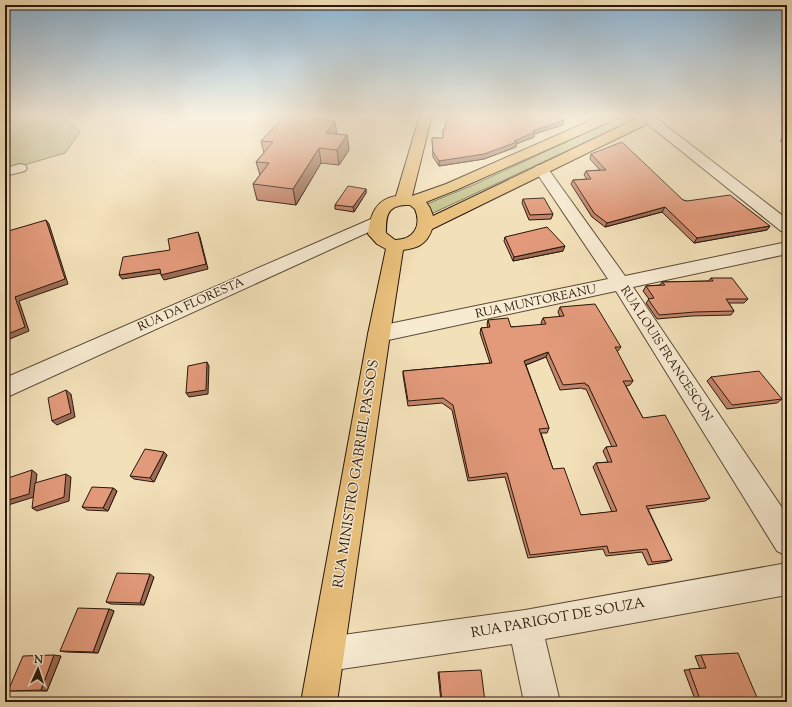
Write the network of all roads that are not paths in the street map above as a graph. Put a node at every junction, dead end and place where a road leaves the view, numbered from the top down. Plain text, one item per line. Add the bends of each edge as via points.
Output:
1 (419, 148) edge
2 (539, 148) edge
3 (586, 148) edge
4 (690, 148) edge
5 (20, 168) dead end
6 (541, 169) junction
7 (5, 172) edge
8 (409, 201) junction
9 (378, 222) junction
10 (424, 227) junction
11 (787, 227) edge
12 (395, 247) junction
13 (787, 248) edge
14 (621, 284) junction
15 (379, 334) junction
16 (5, 388) edge
17 (787, 541) edge
18 (787, 579) edge
19 (526, 626) junction
20 (328, 654) junction
21 (319, 702) edge
22 (542, 702) edge

1 - 8 main road
2 - 8 main road via 451,187
3 - 6 main road
4 - 11 street
5 - 7 street
6 - 10 main road
6 - 14 street, RUA LOUIS FRANCESCON
8 - 9 main road via 395,202 384,207 378,215
8 - 10 main road via 421,205 426,218
9 - 12 main road via 377,234 385,243
9 - 16 street, RUA DA FLORESTA
10 - 12 main road via 418,240 413,244
12 - 15 main road, RUA MINISTRO GABRIEL PASSOS
13 - 14 street, RUA MUNTOREANU
14 - 15 street, RUA MUNTOREANU
14 - 17 street, RUA LOUIS FRANCESCON
15 - 20 main road, RUA MINISTRO GABRIEL PASSOS
18 - 19 street, RUA PARIGOT DE SOUZA
19 - 20 street, RUA PARIGOT DE SOUZA
19 - 22 street
20 - 21 main road, RUA MINISTRO GABRIEL PASSOS

